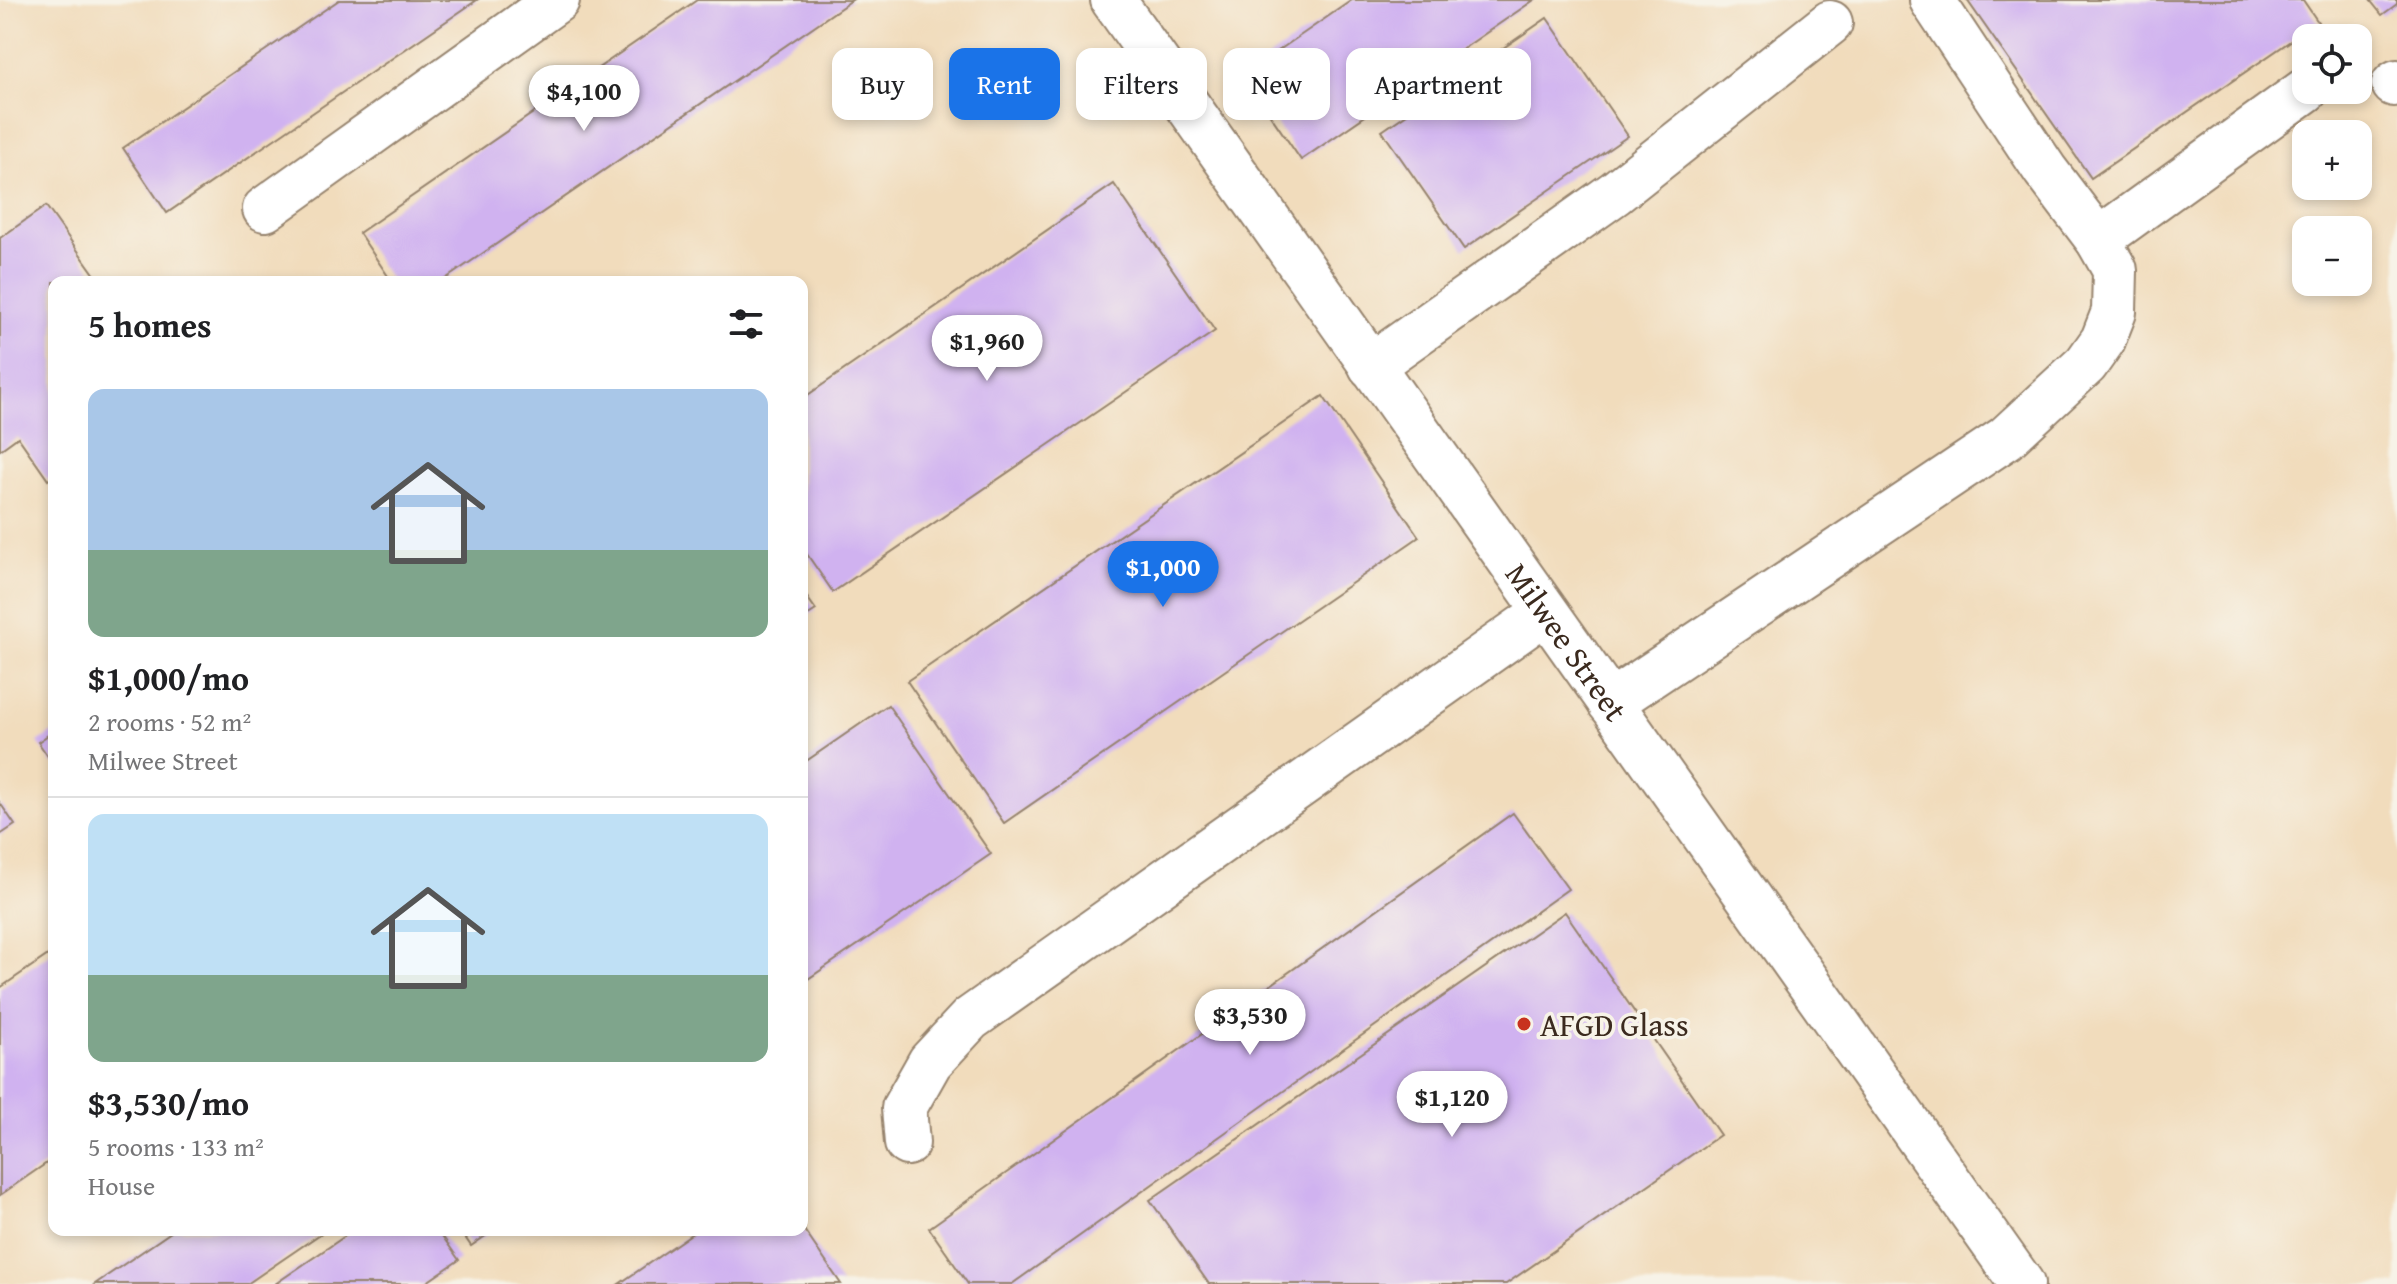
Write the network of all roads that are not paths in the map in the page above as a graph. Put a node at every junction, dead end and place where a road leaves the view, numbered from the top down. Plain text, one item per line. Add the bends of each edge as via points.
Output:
1 (557, 0) edge
2 (1113, 0) edge
3 (1932, 0) edge
4 (1830, 23) dead end
5 (2292, 100) edge
6 (265, 209) dead end
7 (2098, 240) junction
8 (1371, 366) junction
9 (1545, 612) junction
10 (1610, 703) junction
11 (907, 1143) dead end
12 (2022, 1284) edge

1 - 6 street
2 - 8 street, Milwee Street
3 - 7 street
4 - 8 street via 1615,193
5 - 7 street
7 - 10 street via 2115,270 2114,312 2086,364 2006,438
8 - 9 street, Milwee Street
9 - 10 street, Milwee Street
9 - 11 street via 970,1019 930,1062 904,1108
10 - 12 street, Milwee Street

